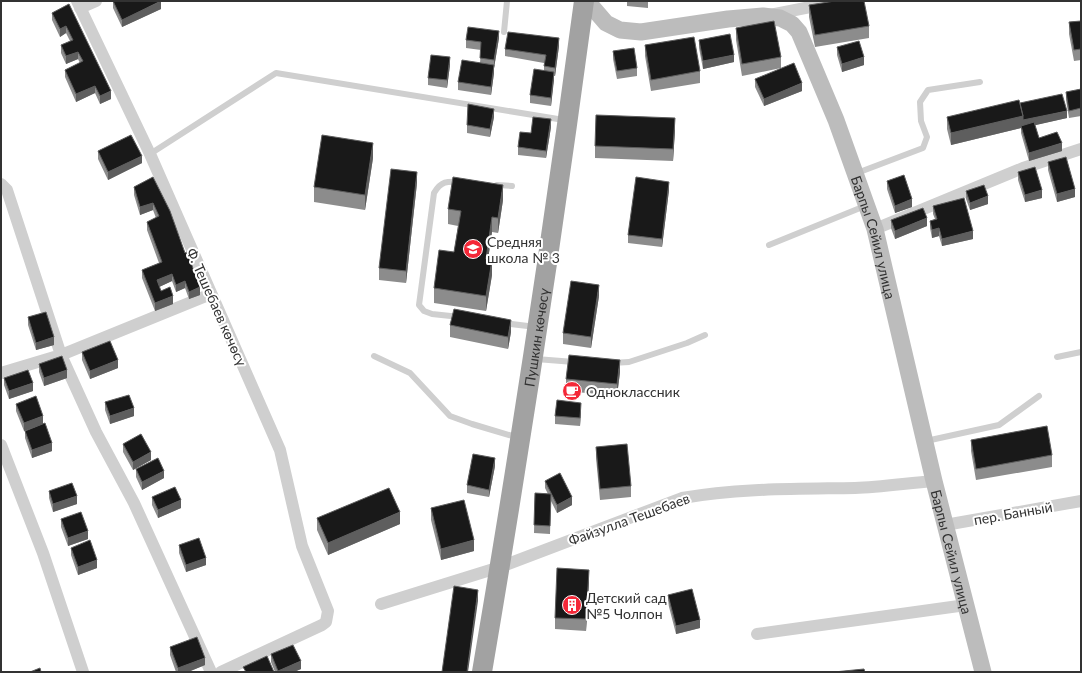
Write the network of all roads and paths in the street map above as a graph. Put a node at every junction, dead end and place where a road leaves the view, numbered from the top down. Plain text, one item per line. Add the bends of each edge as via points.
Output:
1 (96, 1) edge
2 (507, 1) edge
3 (586, 1) edge
4 (840, 1) edge
5 (78, 4) edge
6 (785, 6) edge
7 (763, 16) junction
8 (504, 32) dead end
9 (980, 82) dead end
10 (568, 120) junction
11 (1081, 149) edge
12 (150, 154) junction
13 (855, 174) junction
14 (469, 183) edge
15 (1, 184) edge
16 (491, 185) edge
17 (512, 186) dead end
18 (867, 206) junction
19 (875, 229) junction
20 (770, 245) dead end
21 (211, 294) junction
22 (466, 318) edge
23 (498, 322) edge
24 (537, 327) junction
25 (705, 335) dead end
26 (1081, 352) edge
27 (61, 355) junction
28 (374, 356) dead end
29 (1057, 357) dead end
30 (532, 359) junction
31 (582, 363) edge
32 (603, 364) edge
33 (1, 374) edge
34 (1039, 396) dead end
35 (520, 438) junction
36 (925, 441) junction
37 (1, 445) edge
38 (934, 481) junction
39 (1081, 501) edge
40 (945, 525) junction
41 (500, 567) junction
42 (380, 604) dead end
43 (966, 605) junction
44 (757, 634) dead end
45 (83, 672) edge
46 (211, 672) edge
47 (220, 672) edge
48 (482, 672) edge
49 (983, 672) edge

1 - 5 street
2 - 8 lane
3 - 7 main road, Барпы Сейил улица via 606,22 620,30 641,32
3 - 10 highway, Пушкин көчөсү
4 - 6 street
5 - 12 street, Ф. Тешебаев көчөсү
6 - 7 street
7 - 13 main road, Барпы Сейил улица via 780,18 792,24 799,32 836,120
9 - 13 lane via 928,90 920,102 921,121 927,137 923,148
10 - 12 lane via 276,73
10 - 24 highway, Пушкин көчөсү
11 - 19 street via 1023,168
12 - 21 street, Ф. Тешебаев көчөсү
13 - 18 main road, Барпы Сейил улица
14 - 22 lane via 448,181 437,187 434,193 420,305 424,311 432,314
15 - 27 street via 6,190
16 - 17 lane
18 - 19 main road, Барпы Сейил улица
18 - 20 lane
19 - 36 main road, Барпы Сейил улица
21 - 27 street
21 - 47 street, Ф. Тешебаев көчөсү via 280,450 302,546 328,611 326,622 322,625
23 - 24 lane
24 - 30 highway, Пушкин көчөсү
25 - 32 lane via 629,362
26 - 29 lane
27 - 33 street
27 - 46 street via 96,432 134,503
28 - 35 lane via 410,373 450,416
30 - 31 lane
30 - 35 highway, Пушкин көчөсү
34 - 36 lane via 999,425
35 - 41 highway, Пушкин көчөсү
36 - 38 main road, Барпы Сейил улица
37 - 45 street via 43,553
38 - 40 main road, Барпы Сейил улица
38 - 41 street, Файзулла Тешебаев via 857,488 707,493 682,498
39 - 40 street, пер. Банный
40 - 43 main road, Барпы Сейил улица
41 - 42 street, Файзулла Тешебаев
41 - 48 highway, Пушкин көчөсү
43 - 44 street
43 - 49 main road, Барпы Сейил улица

